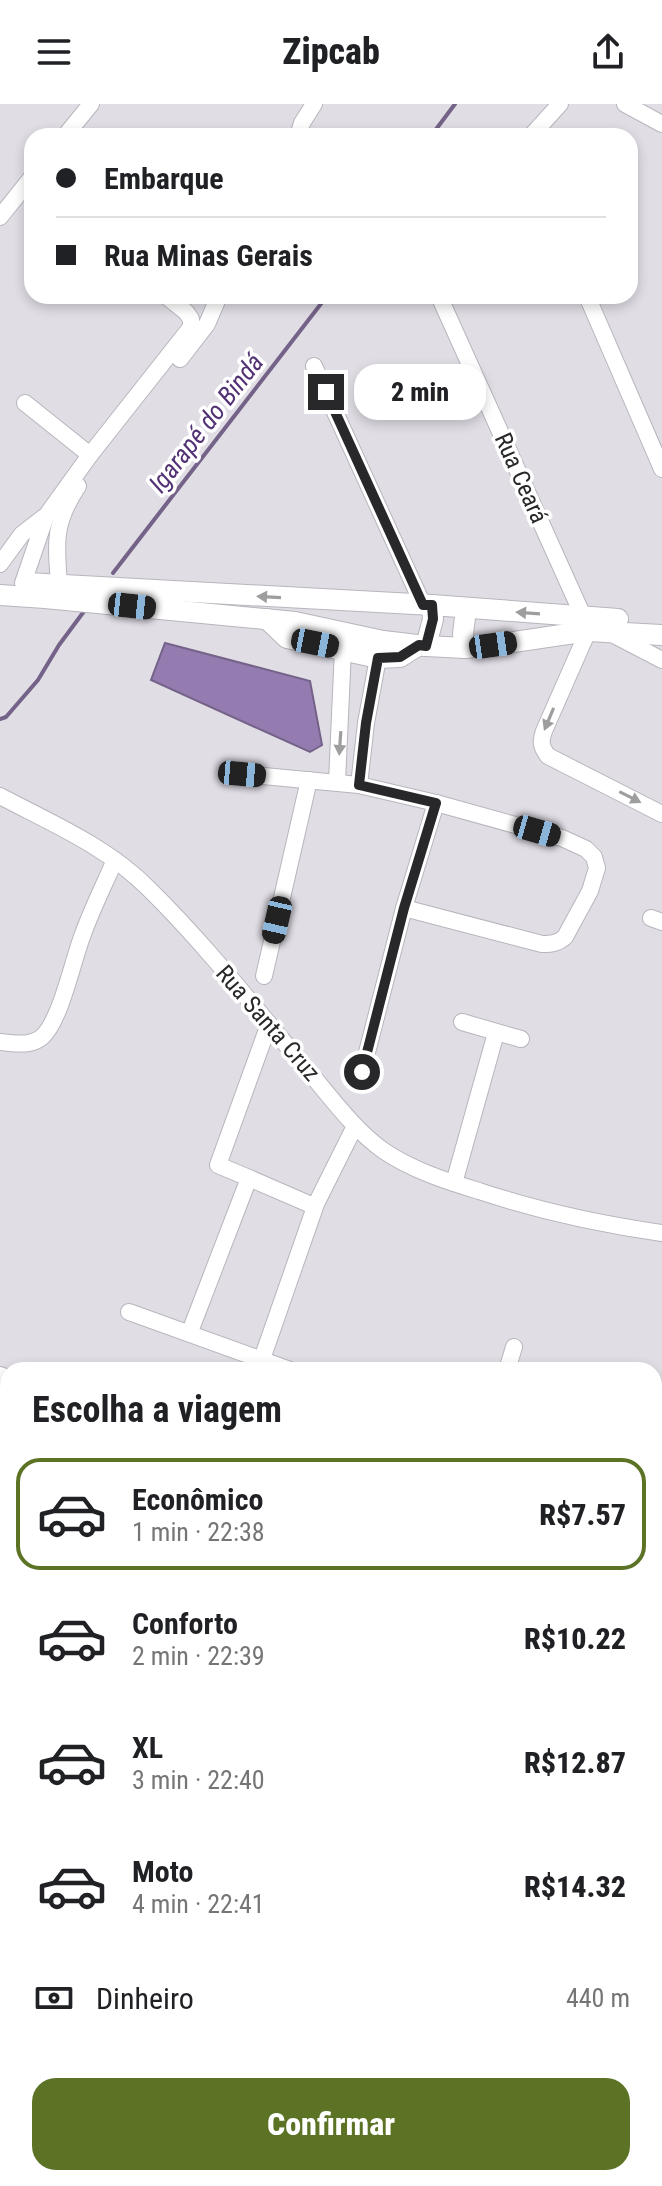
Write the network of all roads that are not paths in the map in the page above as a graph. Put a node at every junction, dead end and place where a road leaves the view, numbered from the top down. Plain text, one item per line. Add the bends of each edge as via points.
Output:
1 (91, 104) edge
2 (314, 104) edge
3 (560, 104) edge
4 (625, 104) edge
5 (662, 124) edge
6 (72, 128) edge
7 (300, 128) edge
8 (538, 128) edge
9 (24, 187) edge
10 (0, 217) edge
11 (176, 304) edge
12 (216, 304) edge
13 (443, 304) edge
14 (590, 304) edge
15 (314, 366) dead end
16 (25, 403) dead end
17 (90, 455) junction
18 (662, 469) edge
19 (46, 516) junction
20 (56, 541) junction
21 (0, 564) edge
22 (0, 582) edge
23 (30, 584) junction
24 (59, 585) junction
25 (83, 594) junction
26 (0, 595) edge
27 (109, 596) junction
28 (427, 605) junction
29 (466, 609) junction
30 (267, 619) junction
31 (662, 622) edge
32 (592, 626) junction
33 (662, 635) edge
34 (422, 646) junction
35 (465, 648) junction
36 (343, 649) junction
37 (378, 658) junction
38 (662, 660) edge
39 (342, 697) junction
40 (366, 723) junction
41 (242, 774) dead end
42 (309, 780) junction
43 (337, 782) junction
44 (359, 785) junction
45 (0, 796) edge
46 (436, 803) junction
47 (662, 814) edge
48 (115, 860) junction
49 (404, 908) junction
50 (264, 976) dead end
51 (462, 1022) dead end
52 (269, 1024) junction
53 (496, 1033) junction
54 (521, 1039) dead end
55 (0, 1042) edge
56 (362, 1072) dead end
57 (355, 1126) junction
58 (249, 1178) junction
59 (454, 1183) junction
60 (309, 1204) dead end
61 (662, 1233) edge
62 (129, 1312) dead end
63 (191, 1329) dead end
64 (514, 1347) dead end
65 (262, 1359) junction
66 (270, 1362) edge
67 (509, 1362) edge

1 - 6 street
2 - 7 street
3 - 8 street
4 - 5 street
9 - 10 street
11 - 17 street via 191,319 191,327
12 - 20 street via 199,336 76,490
13 - 32 street, Rua Ceará
14 - 18 street
15 - 28 street
16 - 17 street
17 - 19 street
19 - 21 street via 22,534
19 - 23 street
20 - 23 street
20 - 24 street
22 - 23 main road
23 - 24 main road
24 - 25 main road
25 - 26 main road
25 - 27 main road
28 -> 27 main road
27 - 30 main road
28 - 29 main road
28 - 34 main road via 433,619
32 -> 29 main road
29 - 35 main road
30 - 34 main road
30 - 36 main road via 287,638
31 - 32 main road
32 - 33 main road
32 - 35 main road
32 - 38 street
32 -> 47 street via 541,741 543,749
34 - 35 main road
34 - 37 main road via 400,657
36 - 37 main road
36 - 39 street
37 - 40 street
39 - 40 street
39 -> 43 street
40 - 44 street
41 - 42 street
42 - 43 street
42 - 50 street
43 - 44 street
44 - 46 street
45 - 48 street, Rua Santa Cruz
46 - 49 street
46 - 49 street via 586,849 597,868 590,891 565,937 552,944
48 - 52 street, Rua Santa Cruz via 147,886
48 - 55 street via 49,1028 33,1042
49 - 56 street
51 - 53 street
52 - 57 street, Rua Santa Cruz
52 - 58 street via 218,1165
53 - 54 street
53 - 59 street
57 - 59 street, Rua Santa Cruz via 408,1165
57 - 65 street via 316,1204
58 - 60 street
58 - 63 street
59 - 61 street, Rua Santa Cruz via 534,1209
62 - 65 street
64 - 67 street
65 - 66 street

